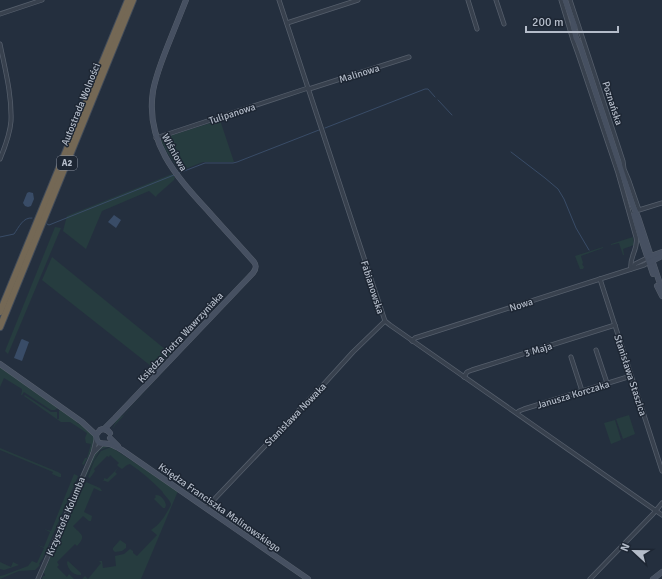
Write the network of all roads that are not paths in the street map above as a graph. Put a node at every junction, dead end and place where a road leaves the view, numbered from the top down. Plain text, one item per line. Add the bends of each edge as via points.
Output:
1 (42, 0) edge
2 (128, 0) edge
3 (134, 0) edge
4 (186, 0) edge
5 (279, 0) edge
6 (358, 0) edge
7 (468, 0) edge
8 (496, 0) edge
9 (561, 0) edge
10 (565, 0) edge
11 (570, 0) edge
12 (0, 14) edge
13 (287, 23) junction
14 (504, 24) dead end
15 (477, 29) dead end
16 (0, 44) edge
17 (578, 46) junction
18 (409, 58) dead end
19 (308, 89) junction
20 (156, 138) junction
21 (0, 159) edge
22 (662, 203) edge
23 (662, 252) edge
24 (662, 256) edge
25 (650, 259) junction
26 (256, 267) joint
27 (631, 269) junction
28 (600, 279) junction
29 (662, 290) edge
30 (662, 296) edge
31 (0, 312) edge
32 (385, 321) junction
33 (615, 325) junction
34 (0, 327) edge
35 (412, 341) junction
36 (596, 350) dead end
37 (571, 357) dead end
38 (0, 364) edge
39 (631, 376) junction
40 (464, 377) junction
41 (606, 383) junction
42 (582, 391) junction
43 (517, 413) junction
44 (116, 418) junction
45 (82, 422) junction
46 (102, 430) junction
47 (110, 436) junction
48 (96, 437) junction
49 (104, 443) junction
50 (122, 450) junction
51 (93, 453) junction
52 (662, 471) edge
53 (662, 503) edge
54 (206, 508) junction
55 (656, 511) junction
56 (662, 515) edge
57 (662, 572) edge
58 (38, 579) edge
59 (308, 579) edge
60 (590, 579) edge
61 (653, 579) edge

1 - 12 street
2 - 31 highway, Autostrada Wolności / A2
3 - 34 highway, Autostrada Wolności / A2
4 - 20 street, Wiśniowa via 154,87 151,112
5 - 13 street, Fabianowska
6 - 13 street
7 - 15 street
8 - 14 street
9 - 17 street, Poznańska
10 - 17 street, Poznańska via 578,35
11 - 22 street, Poznańska via 639,210
13 - 19 street, Fabianowska
16 - 21 street via 11,103 11,122
17 - 25 street, Poznańska
17 - 27 street via 636,237 637,245
18 - 19 street, Malinowa
19 - 20 street, Tulipanowa
19 - 32 street, Fabianowska
20 - 26 street, Wiśniowa via 177,176
23 - 25 street
24 - 25 street
25 - 27 street, Nowa via 644,265
25 - 29 street, Poznańska
25 - 30 street, Poznańska
26 - 44 street, Księdza Piotra Wawrzyniaka
27 - 28 street, Nowa
28 - 33 street, Stanisława Staszica
28 - 35 street, Nowa
32 - 35 street, Fabianowska
32 - 54 street, Stanisława Nowaka
33 - 39 street, Stanisława Staszica
33 - 40 street, 3 Maja via 472,370
35 - 40 street, Fabianowska
36 - 41 street
37 - 42 street
38 - 45 street
39 - 41 street, Janusza Korczaka
39 - 52 street, Stanisława Staszica
40 - 43 street, Fabianowska
41 - 42 street, Janusza Korczaka
42 - 43 street, Janusza Korczaka
43 - 55 street, Fabianowska
44 - 46 street, Księdza Piotra Wawrzyniaka
44 - 47 street, Księdza Piotra Wawrzyniaka
45 - 46 street
45 - 48 street
46 - 47 street, Księdza Franciszka Malinowskiego
46 - 48 street, Księdza Piotra Wawrzyniaka
47 - 49 street, Księdza Piotra Wawrzyniaka
47 - 50 street, Księdza Franciszka Malinowskiego
48 - 49 street, Księdza Franciszka Malinowskiego via 98,442
48 - 51 street, Krzysztofa Kolumba
49 - 50 street, Księdza Franciszka Malinowskiego
49 - 51 street, Krzysztofa Kolumba
50 - 54 street, Księdza Franciszka Malinowskiego
51 - 58 street, Krzysztofa Kolumba
53 - 55 street
54 - 59 street, Księdza Franciszka Malinowskiego
55 - 56 street, Fabianowska
55 - 60 street
57 - 61 street

